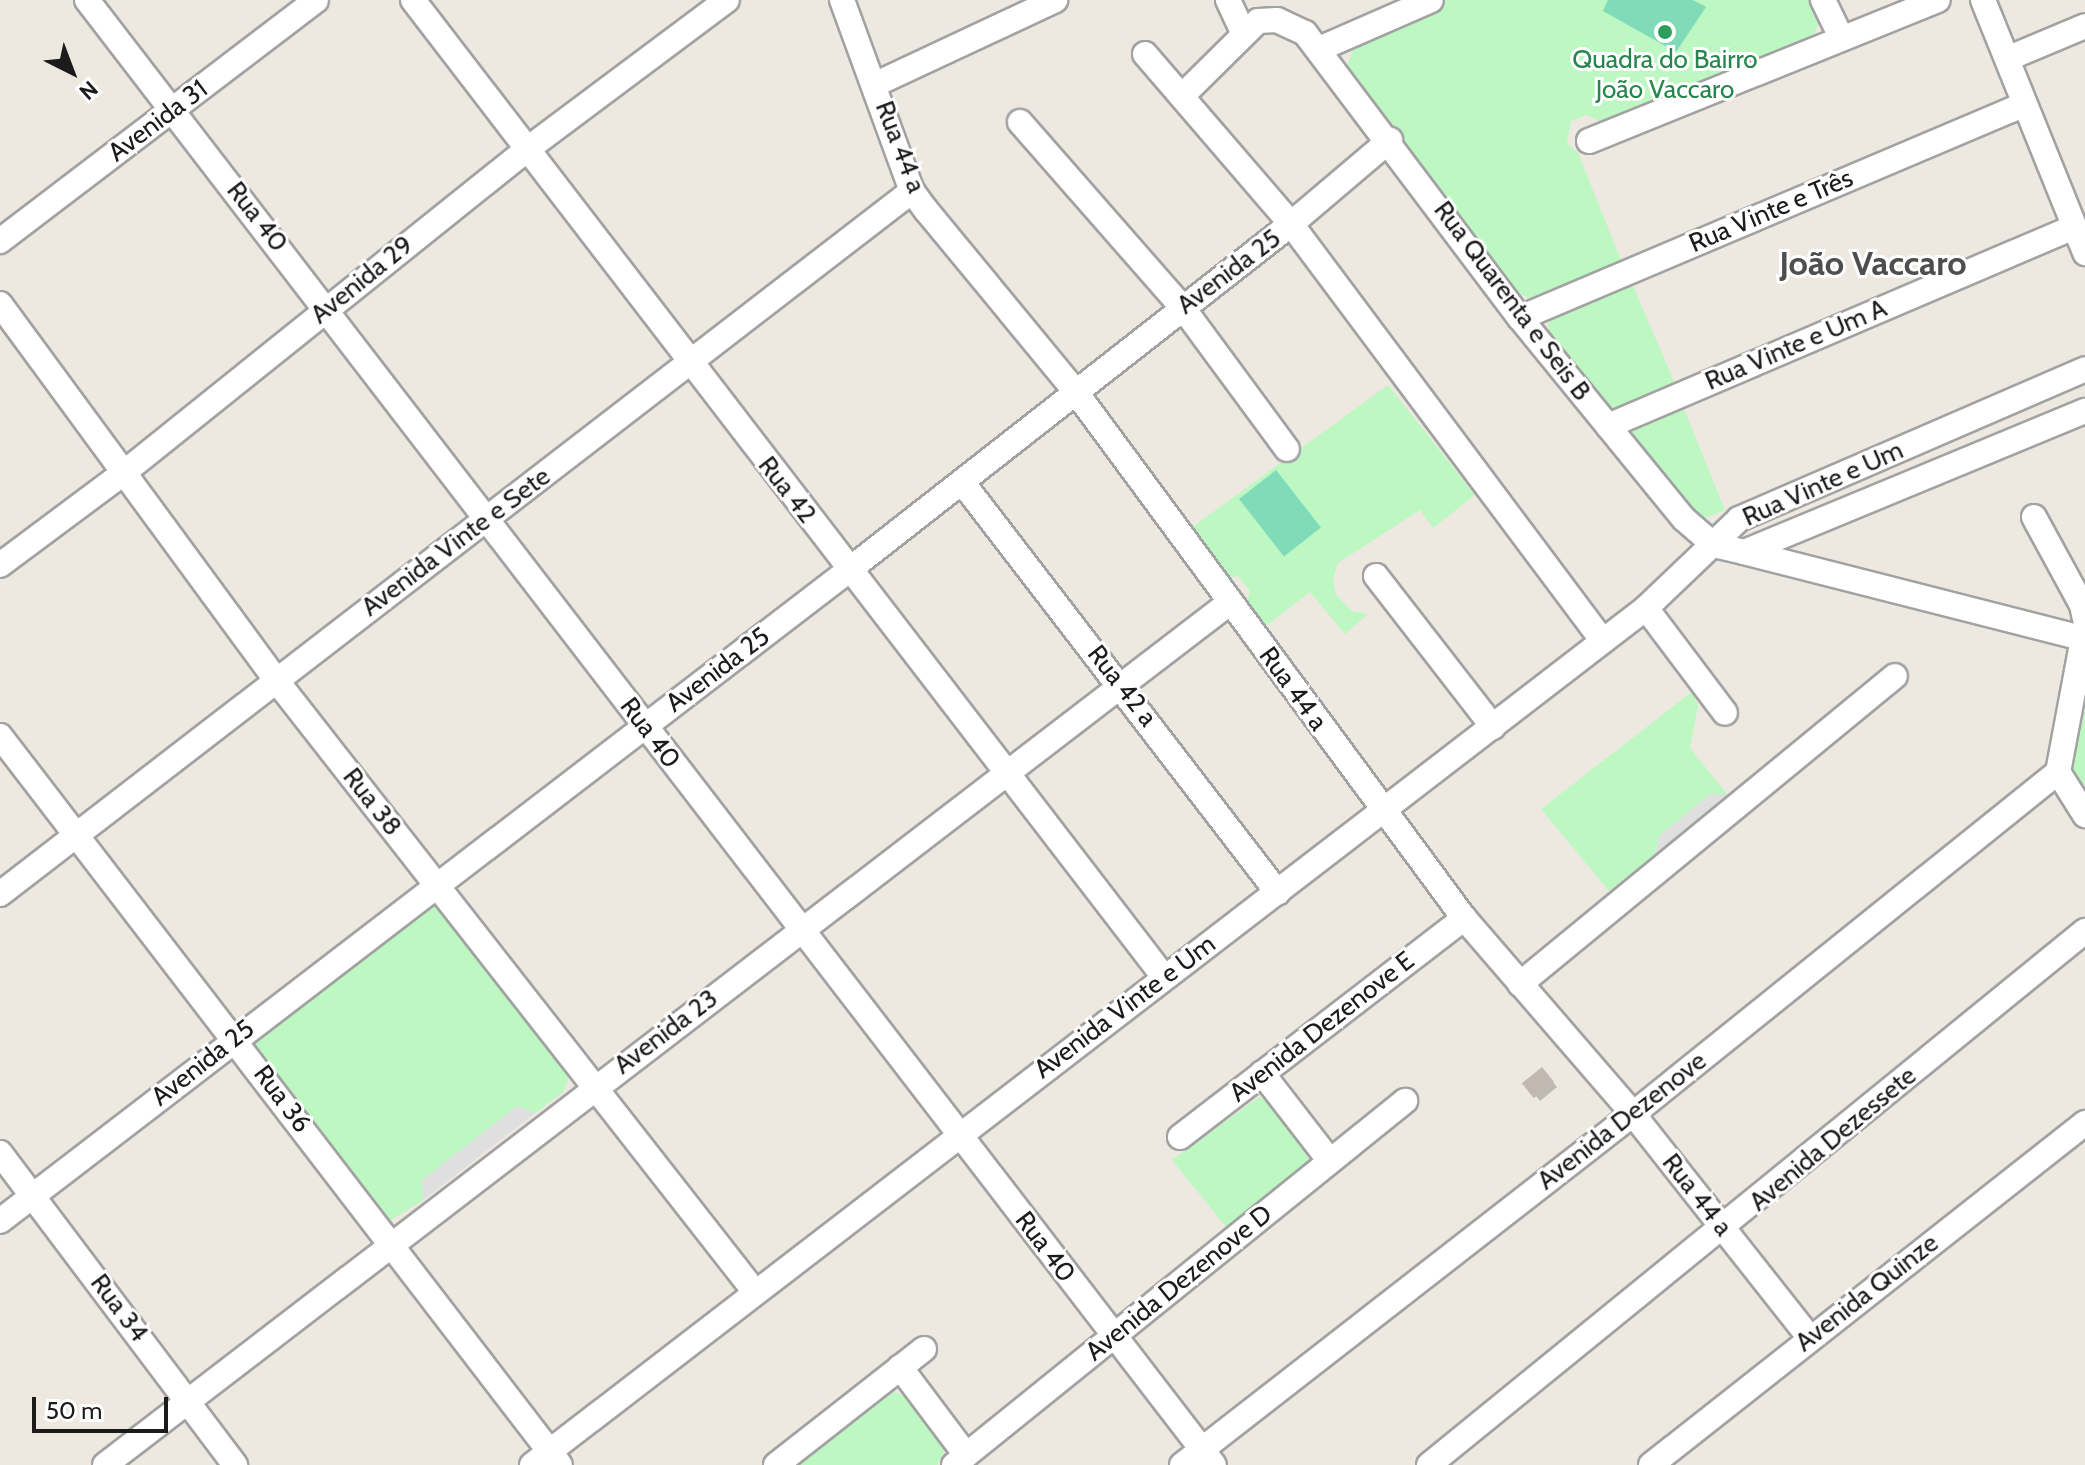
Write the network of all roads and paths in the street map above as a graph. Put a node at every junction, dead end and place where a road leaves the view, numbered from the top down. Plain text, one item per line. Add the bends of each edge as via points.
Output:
1 (87, 0) edge
2 (316, 0) edge
3 (413, 0) edge
4 (727, 0) edge
5 (842, 0) edge
6 (1055, 0) edge
7 (1228, 0) edge
8 (1431, 0) edge
9 (1823, 0) edge
10 (1938, 0) edge
11 (1983, 0) edge
12 (2085, 26) edge
13 (1243, 32) junction
14 (1841, 37) junction
15 (1319, 49) junction
16 (1145, 54) dead end
17 (2009, 58) junction
18 (876, 84) junction
19 (1183, 95) junction
20 (2023, 105) junction
21 (172, 110) junction
22 (1020, 122) dead end
23 (1390, 140) junction
24 (1589, 141) dead end
25 (525, 151) junction
26 (912, 191) junction
27 (1291, 224) junction
28 (2074, 227) junction
29 (0, 241) edge
30 (2085, 253) edge
31 (0, 304) edge
32 (328, 307) junction
33 (1183, 308) junction
34 (1520, 318) junction
35 (689, 364) junction
36 (2085, 369) edge
37 (1075, 391) junction
38 (2085, 411) edge
39 (1608, 426) junction
40 (1287, 449) dead end
41 (126, 471) junction
42 (962, 482) junction
43 (2034, 517) dead end
44 (485, 518) junction
45 (1714, 545) junction
46 (1744, 552) junction
47 (0, 565) edge
48 (849, 570) junction
49 (1376, 576) dead end
50 (1229, 603) junction
51 (1646, 608) junction
52 (2085, 619) edge
53 (2085, 628) edge
54 (2085, 639) edge
55 (1602, 640) junction
56 (1895, 676) dead end
57 (276, 680) junction
58 (1123, 686) junction
59 (1725, 713) dead end
60 (645, 726) junction
61 (1493, 727) junction
62 (0, 736) edge
63 (2058, 772) junction
64 (1006, 776) junction
65 (1383, 811) junction
66 (2085, 815) edge
67 (75, 835) junction
68 (439, 886) junction
69 (1278, 893) junction
70 (0, 894) edge
71 (1464, 918) junction
72 (801, 929) junction
73 (2085, 931) edge
74 (1164, 977) junction
75 (1520, 984) junction
76 (236, 1038) junction
77 (1262, 1073) junction
78 (593, 1087) junction
79 (1405, 1101) dead end
80 (1633, 1114) junction
81 (2085, 1123) edge
82 (958, 1133) junction
83 (1180, 1137) dead end
84 (0, 1153) edge
85 (1330, 1161) junction
86 (32, 1195) junction
87 (0, 1221) edge
88 (1724, 1228) junction
89 (389, 1243) junction
90 (755, 1292) junction
91 (1113, 1337) junction
92 (1810, 1338) junction
93 (924, 1349) dead end
94 (900, 1367) junction
95 (190, 1401) junction
96 (1208, 1457) edge
97 (547, 1460) edge
98 (960, 1460) edge
99 (105, 1465) edge
100 (235, 1465) edge
101 (776, 1465) edge
102 (1182, 1465) edge
103 (1429, 1465) edge
104 (1651, 1465) edge

1 - 21 street, Rua 40
2 - 21 street, Avenida 31
3 - 25 street, Rua 42
4 - 25 street, Avenida 29
5 - 18 street, Rua 44 a
6 - 18 street
7 - 13 street
8 - 15 street
9 - 14 street
10 - 14 street
11 - 17 street
12 - 17 street
13 - 15 street, Rua Quarenta e Seis B via 1258,21 1277,20 1305,33
13 - 19 street
14 - 24 street
15 - 23 street, Rua Quarenta e Seis B
16 - 19 street
17 - 20 street
18 - 26 street, Rua 44 a
19 - 27 street
20 - 28 street
20 - 34 street, Rua Vinte e Três
21 - 29 street, Avenida 31
21 - 32 street, Rua 40
22 - 33 street
23 - 27 street, Avenida 25
23 - 34 street, Rua Quarenta e Seis B
25 - 32 street, Avenida 29
25 - 35 street, Rua 42
26 - 35 street, Avenida Vinte e Sete
26 - 37 street, Rua 44 a
27 - 33 street, Avenida 25
27 - 55 street
28 - 30 street
28 - 39 street, Rua Vinte e Um A
31 - 41 street, Rua 38
32 - 41 street, Avenida 29
32 - 44 street, Rua 40
33 - 37 street, Avenida 25
33 - 40 street
34 - 39 street, Rua Quarenta e Seis B
35 - 44 street, Avenida Vinte e Sete
35 - 48 street, Rua 42
36 - 45 street, Rua Vinte e Um via 1739,519
37 - 42 street, Avenida 25
37 - 50 street, Rua 44 a
38 - 46 street, Rua Vinte e Um
39 - 45 street, Rua Quarenta e Seis B via 1684,519
41 - 47 street, Avenida 29
41 - 57 street, Rua 38
42 - 48 street, Avenida 25
42 - 58 street, Rua 42 a
43 - 52 street
44 - 57 street, Avenida Vinte e Sete
44 - 60 street, Rua 40
45 - 46 street, Rua Vinte e Um
45 - 51 street, Avenida Vinte e Um
46 - 54 street
48 - 60 street, Avenida 25
48 - 64 street, Rua 42
49 - 61 street
50 - 58 street, Avenida 23
50 - 65 street, Rua 44 a
51 - 55 street, Avenida Vinte e Um
51 - 59 street
53 - 54 street
54 - 63 street
55 - 61 street, Avenida Vinte e Um
56 - 75 street
57 - 67 street, Avenida Vinte e Sete
57 - 68 street, Rua 38
58 - 64 street, Avenida 23
58 - 69 street, Rua 42 a
60 - 68 street, Avenida 25
60 - 72 street, Rua 40
61 - 65 street, Avenida Vinte e Um
62 - 67 street, Rua 36
63 - 66 street
63 - 80 street, Avenida Dezenove
64 - 72 street, Avenida 23
64 - 74 street, Rua 42
65 - 69 street, Avenida Vinte e Um
65 - 71 street, Rua 44 a
67 - 70 street, Avenida Vinte e Sete
67 - 76 street, Rua 36
68 - 76 street, Avenida 25
68 - 78 street, Rua 38
69 - 74 street, Avenida Vinte e Um
71 - 75 street, Rua 44 a
71 - 77 street, Avenida Dezenove E
72 - 78 street, Avenida 23
72 - 82 street, Rua 40
73 - 88 street, Avenida Dezessete
74 - 82 street, Avenida Vinte e Um
75 - 80 street, Rua 44 a
76 - 86 street, Avenida 25
76 - 89 street, Rua 36
77 - 83 street, Avenida Dezenove E
77 - 85 street
78 - 89 street, Avenida 23
78 - 90 street, Rua 38
79 - 85 street, Avenida Dezenove D
80 - 88 street, Rua 44 a
80 - 96 street, Avenida Dezenove
81 - 92 street, Avenida Quinze
82 - 90 street, Avenida Vinte e Um
82 - 91 street, Rua 40
84 - 86 street, Rua 34
85 - 91 street, Avenida Dezenove D
86 - 87 street, Avenida 25
86 - 95 street, Rua 34
88 - 92 street, Rua 44 a
88 - 103 street, Avenida Dezessete
89 - 95 street, Avenida 23
89 - 97 street, Rua 36
90 - 97 street, Avenida Vinte e Um
91 - 96 street, Rua 40
91 - 98 street, Avenida Dezenove D
92 - 104 street, Avenida Quinze
93 - 94 street
94 - 98 street
94 - 101 street
95 - 99 street, Avenida 23
95 - 100 street, Rua 34
96 - 102 street, Avenida Dezenove

